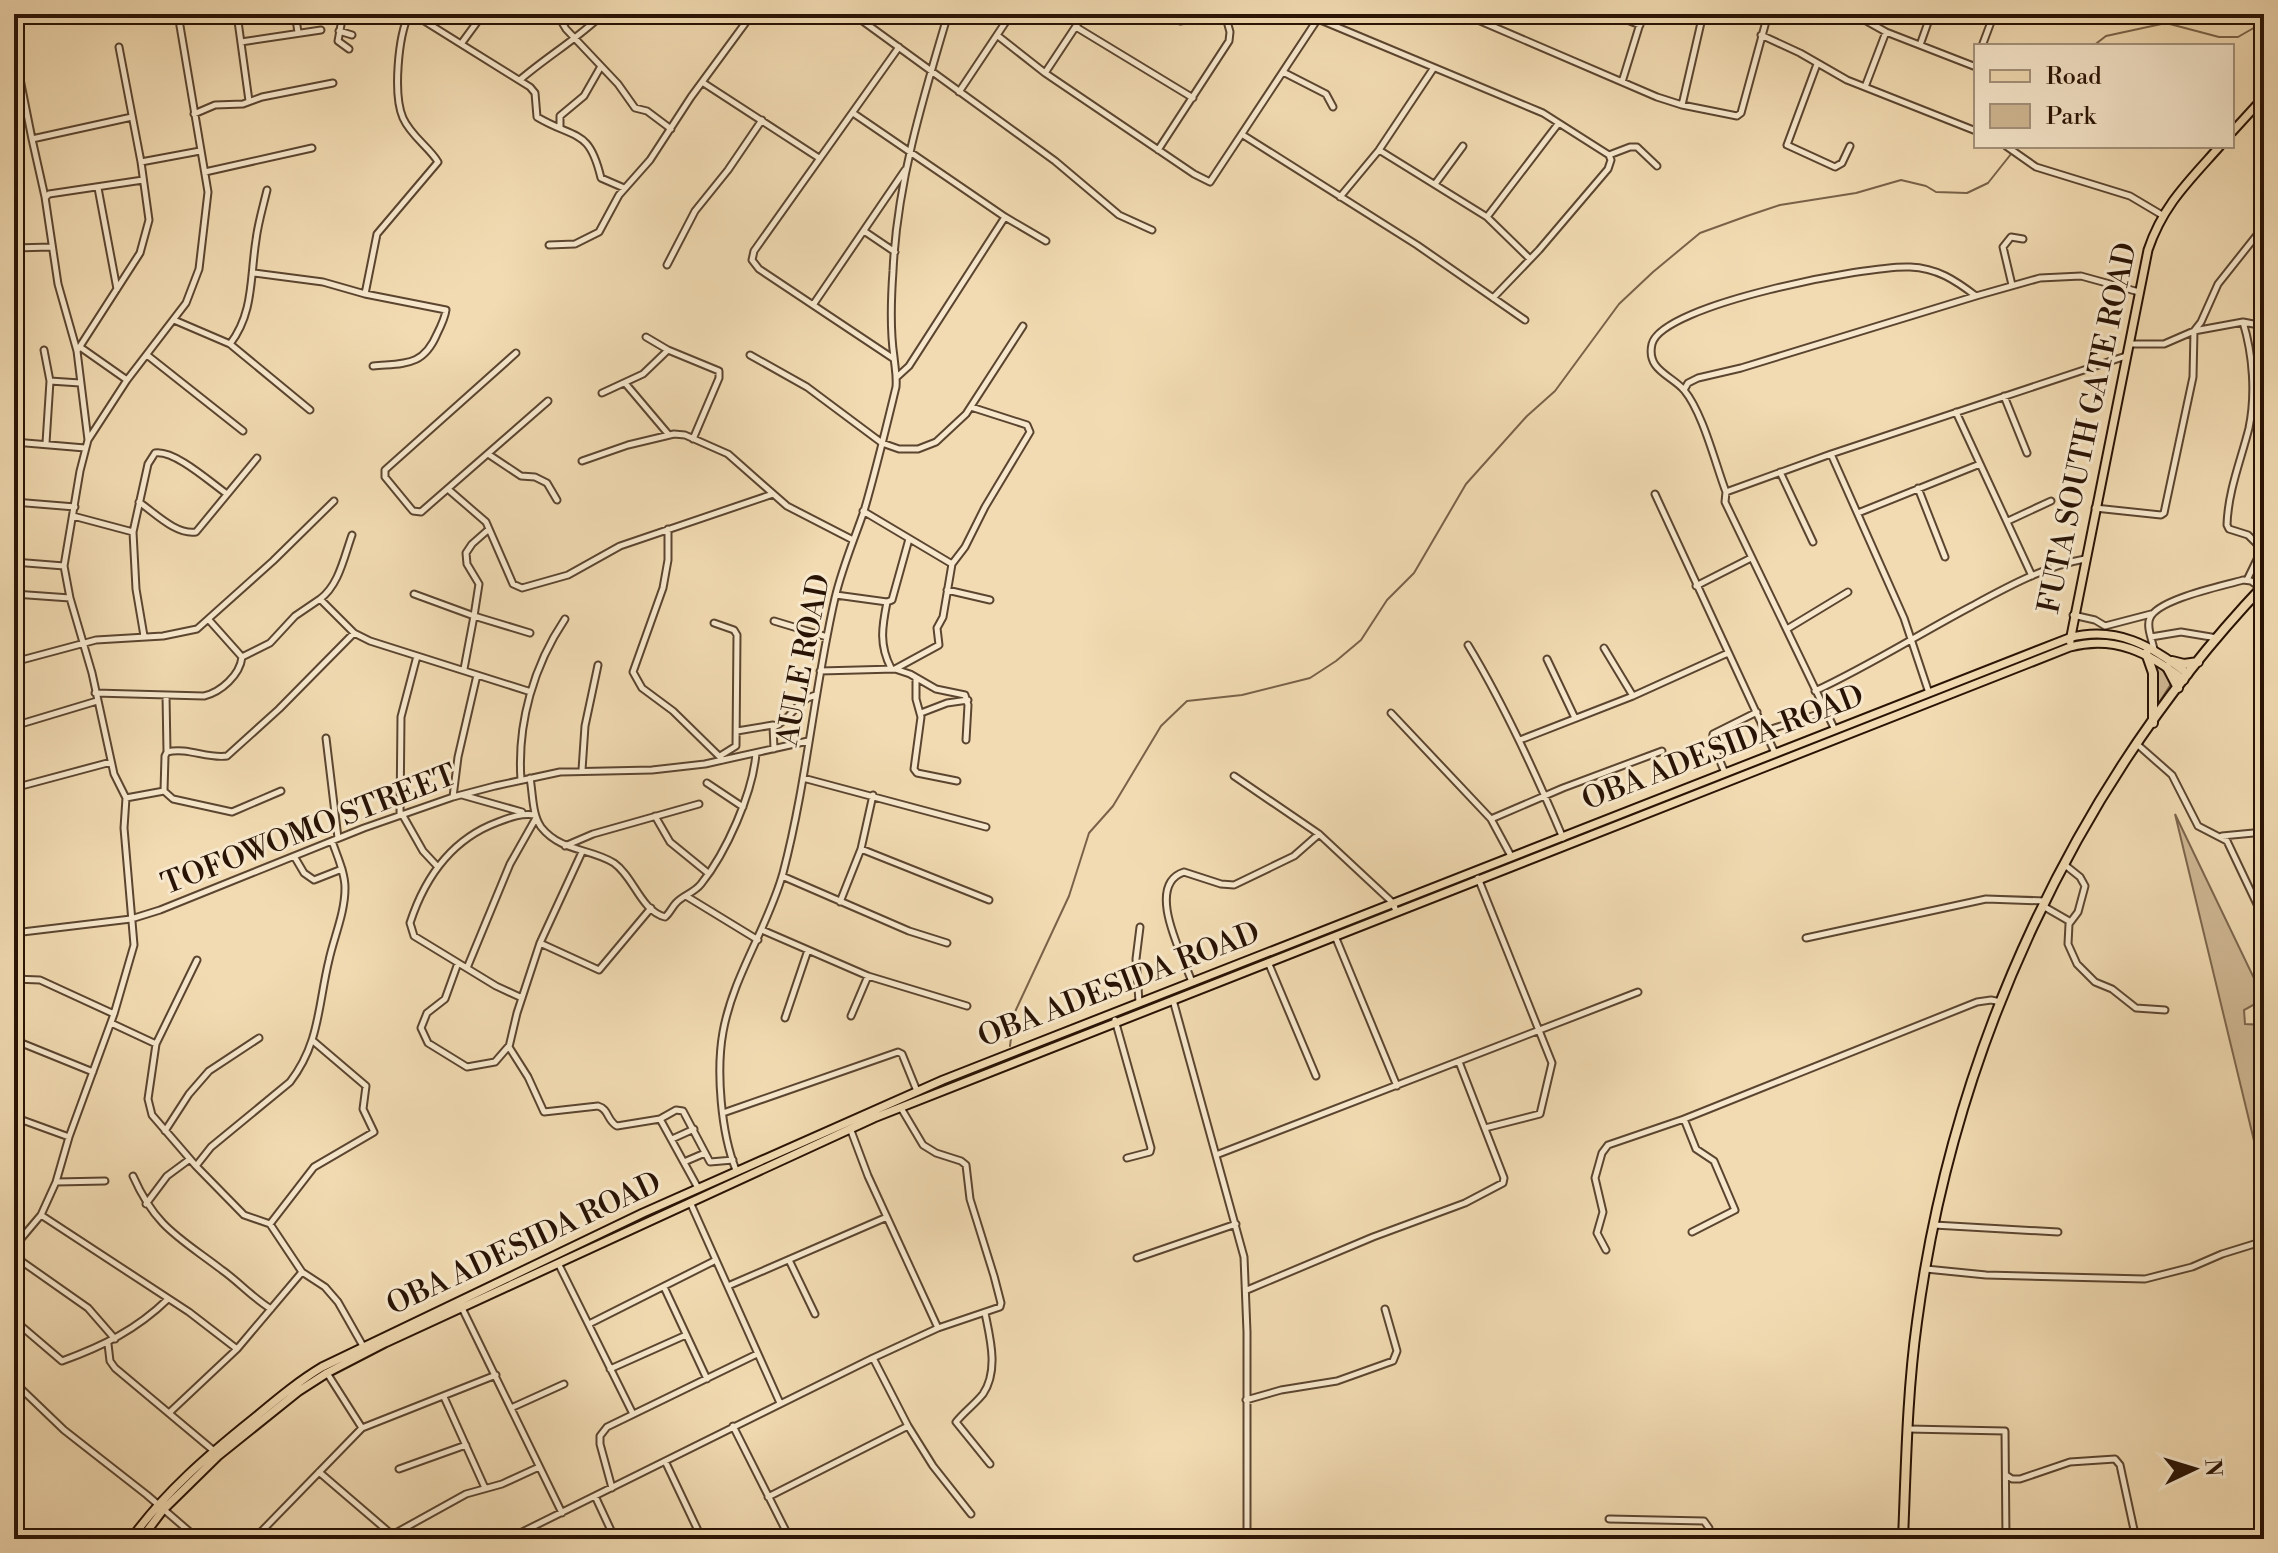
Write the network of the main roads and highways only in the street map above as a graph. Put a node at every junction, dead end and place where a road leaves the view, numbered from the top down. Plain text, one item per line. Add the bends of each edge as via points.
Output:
1 (2264, 97) edge
2 (2234, 130) edge
3 (2218, 148) edge
4 (2263, 586) edge
5 (2073, 616) junction
6 (2082, 635) junction
7 (2070, 643) junction
8 (2054, 644) junction
9 (2150, 651) junction
10 (2198, 662) junction
11 (2169, 664) junction
12 (2186, 677) junction
13 (2178, 688) junction
14 (2153, 724) junction
15 (1687, 792) junction
16 (1564, 840) junction
17 (1394, 907) junction
18 (945, 1084) junction
19 (572, 1252) junction
20 (448, 1310) junction
21 (216, 1453) junction
22 (160, 1507) junction
23 (131, 1539) edge
24 (141, 1539) edge
25 (1903, 1539) edge

1 - 2 main road
3 - 5 main road, FUTA SOUTH GATE ROAD via 2162,215 2148,250
4 - 10 highway
5 - 6 main road
5 - 7 main road, FUTA SOUTH GATE ROAD
5 - 8 main road
6 - 7 main road, OBA ADESIDA ROAD
6 - 9 main road, OBA ADESIDA ROAD via 2127,637
7 - 8 main road, OBA ADESIDA ROAD
7 - 9 main road
7 - 15 main road
8 - 15 main road, OBA ADESIDA ROAD
9 - 11 main road
9 - 14 highway
10 - 11 highway
10 - 12 highway
11 - 12 main road
11 - 13 highway
12 - 13 highway
13 - 14 highway
14 - 25 highway via 2089,821 2044,904 2001,1002 1958,1126 1916,1324
15 - 16 main road, OBA ADESIDA ROAD
16 - 17 main road
16 - 17 main road, OBA ADESIDA ROAD via 1511,856
17 - 18 main road, OBA ADESIDA ROAD via 1112,1012
17 - 18 main road via 1335,935
18 - 19 main road
18 - 19 main road, OBA ADESIDA ROAD via 917,1091 736,1170
19 - 20 main road, OBA ADESIDA ROAD
19 - 20 main road via 462,1308
20 - 21 main road via 327,1373
20 - 21 main road, OBA ADESIDA ROAD via 308,1376
21 - 22 main road, OBA ADESIDA ROAD
22 - 23 main road, OBA ADESIDA ROAD
22 - 24 main road

